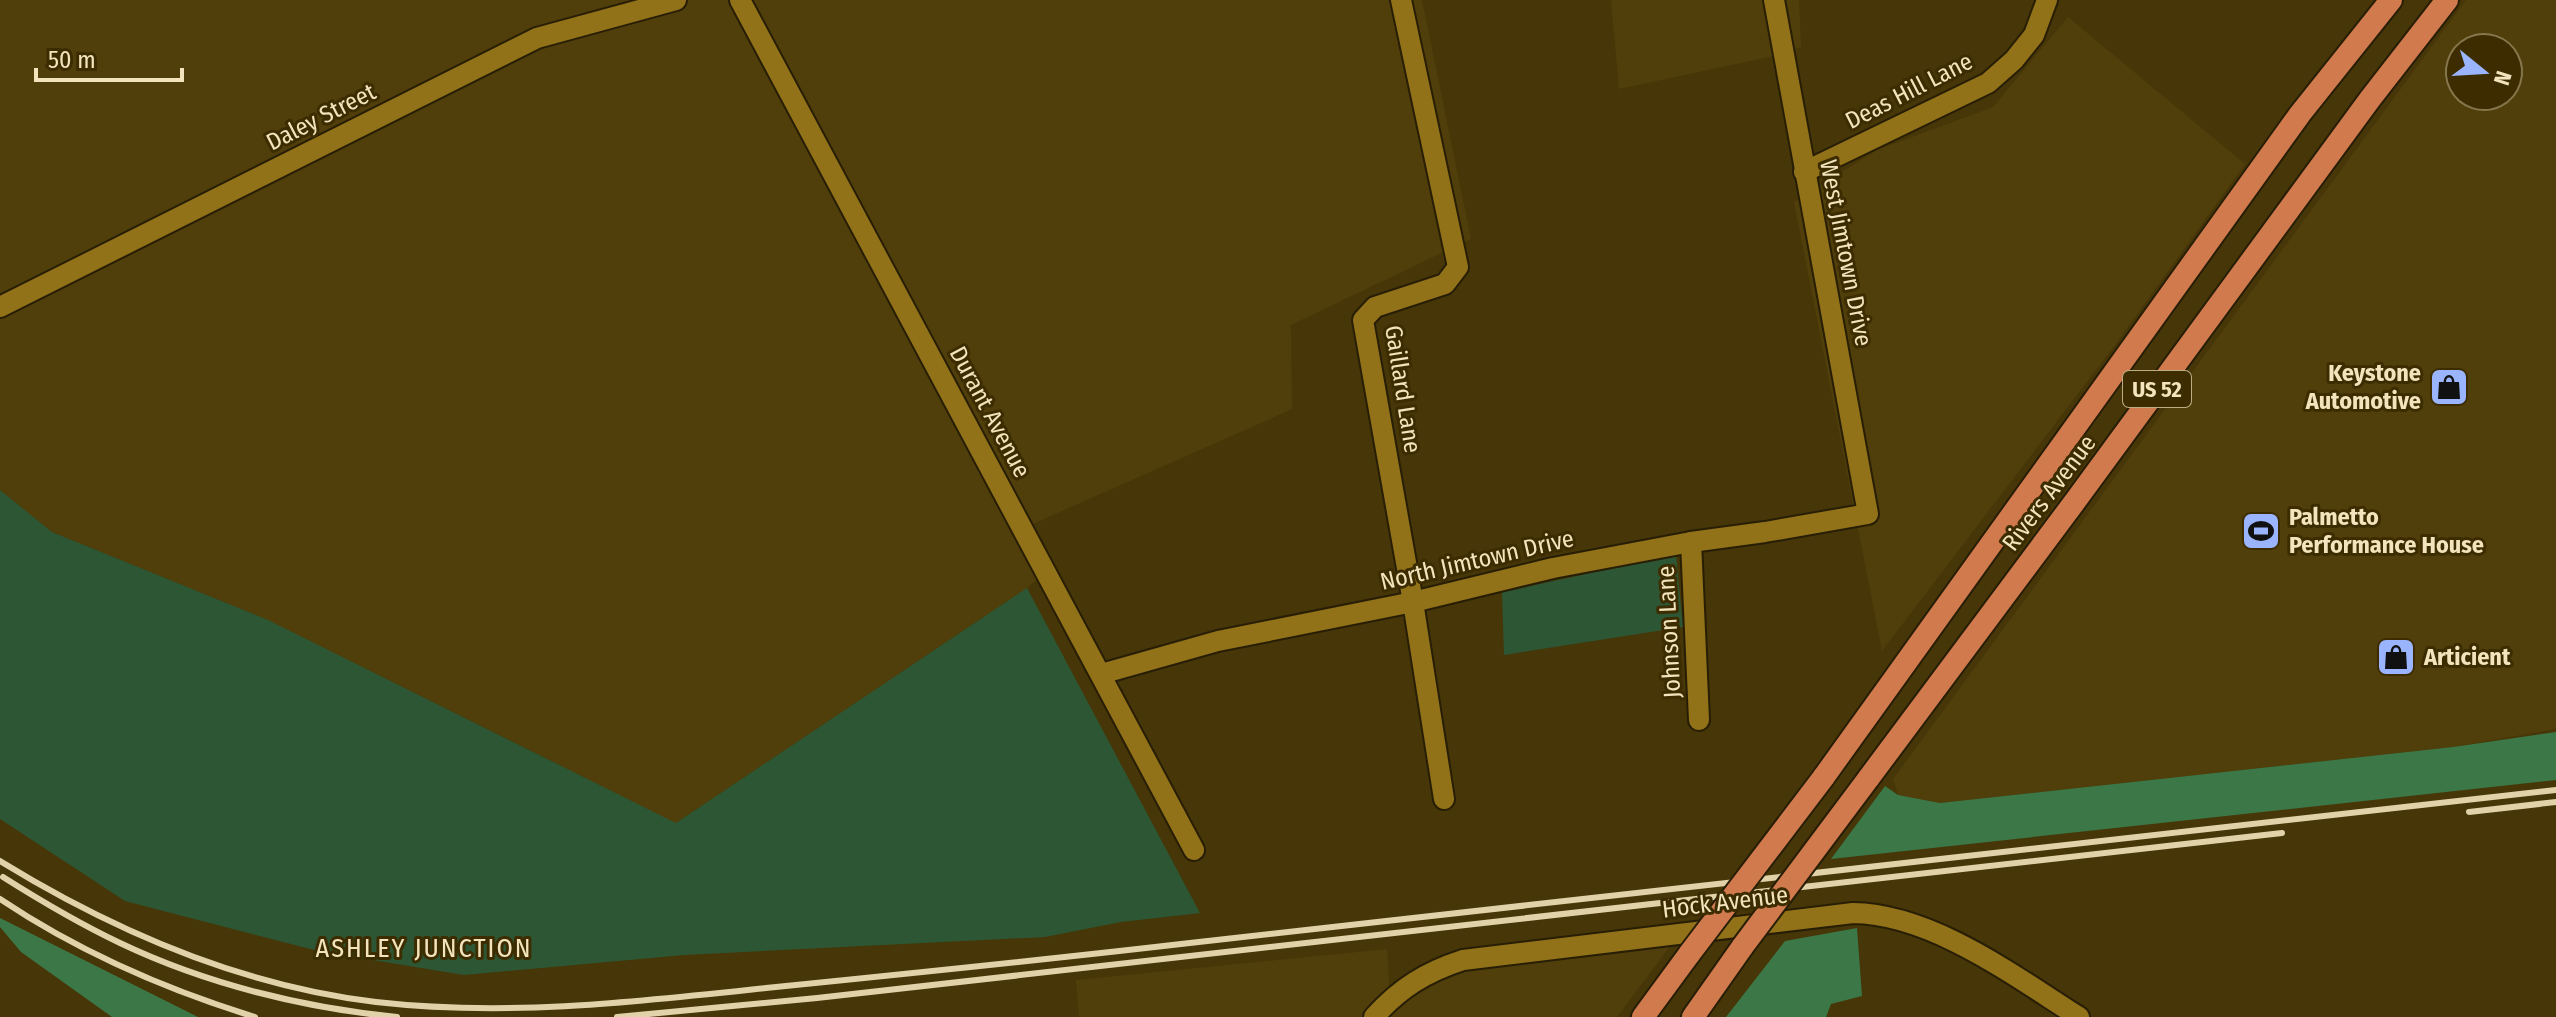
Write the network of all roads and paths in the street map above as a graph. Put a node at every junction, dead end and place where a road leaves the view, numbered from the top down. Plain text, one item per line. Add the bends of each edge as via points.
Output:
1 (676, 0) edge
2 (740, 0) edge
3 (1401, 0) edge
4 (1774, 0) edge
5 (2047, 0) edge
6 (2391, 0) edge
7 (2447, 0) edge
8 (1804, 172) junction
9 (0, 307) edge
10 (1868, 514) joint
11 (1691, 542) junction
12 (1413, 602) junction
13 (1101, 674) junction
14 (1699, 720) dead end
15 (1444, 799) dead end
16 (1194, 850) dead end
17 (2076, 1016) edge
18 (1374, 1017) edge
19 (1643, 1017) edge
20 (1693, 1017) edge

1 - 9 street, Daley Street via 537,38
2 - 13 street, Durant Avenue
3 - 12 street, Gaillard Lane via 1458,267 1445,284 1375,307 1363,320
4 - 8 street, West Jimtown Drive
5 - 8 street, Deas Hill Lane via 2034,35 1988,83
6 - 19 main road, Rivers Avenue / US 52, bridge via 2300,114 1823,778
7 - 20 main road, Rivers Avenue / US 52, bridge
8 - 10 street, West Jimtown Drive
10 - 11 street, North Jimtown Drive
11 - 12 street, North Jimtown Drive
11 - 14 street, Johnson Lane
12 - 13 street, North Jimtown Drive via 1218,641
12 - 15 street, Gaillard Lane
13 - 16 street, Durant Avenue
17 - 18 street, Hock Avenue via 1961,945 1888,917 1853,913 1463,960 1409,984

